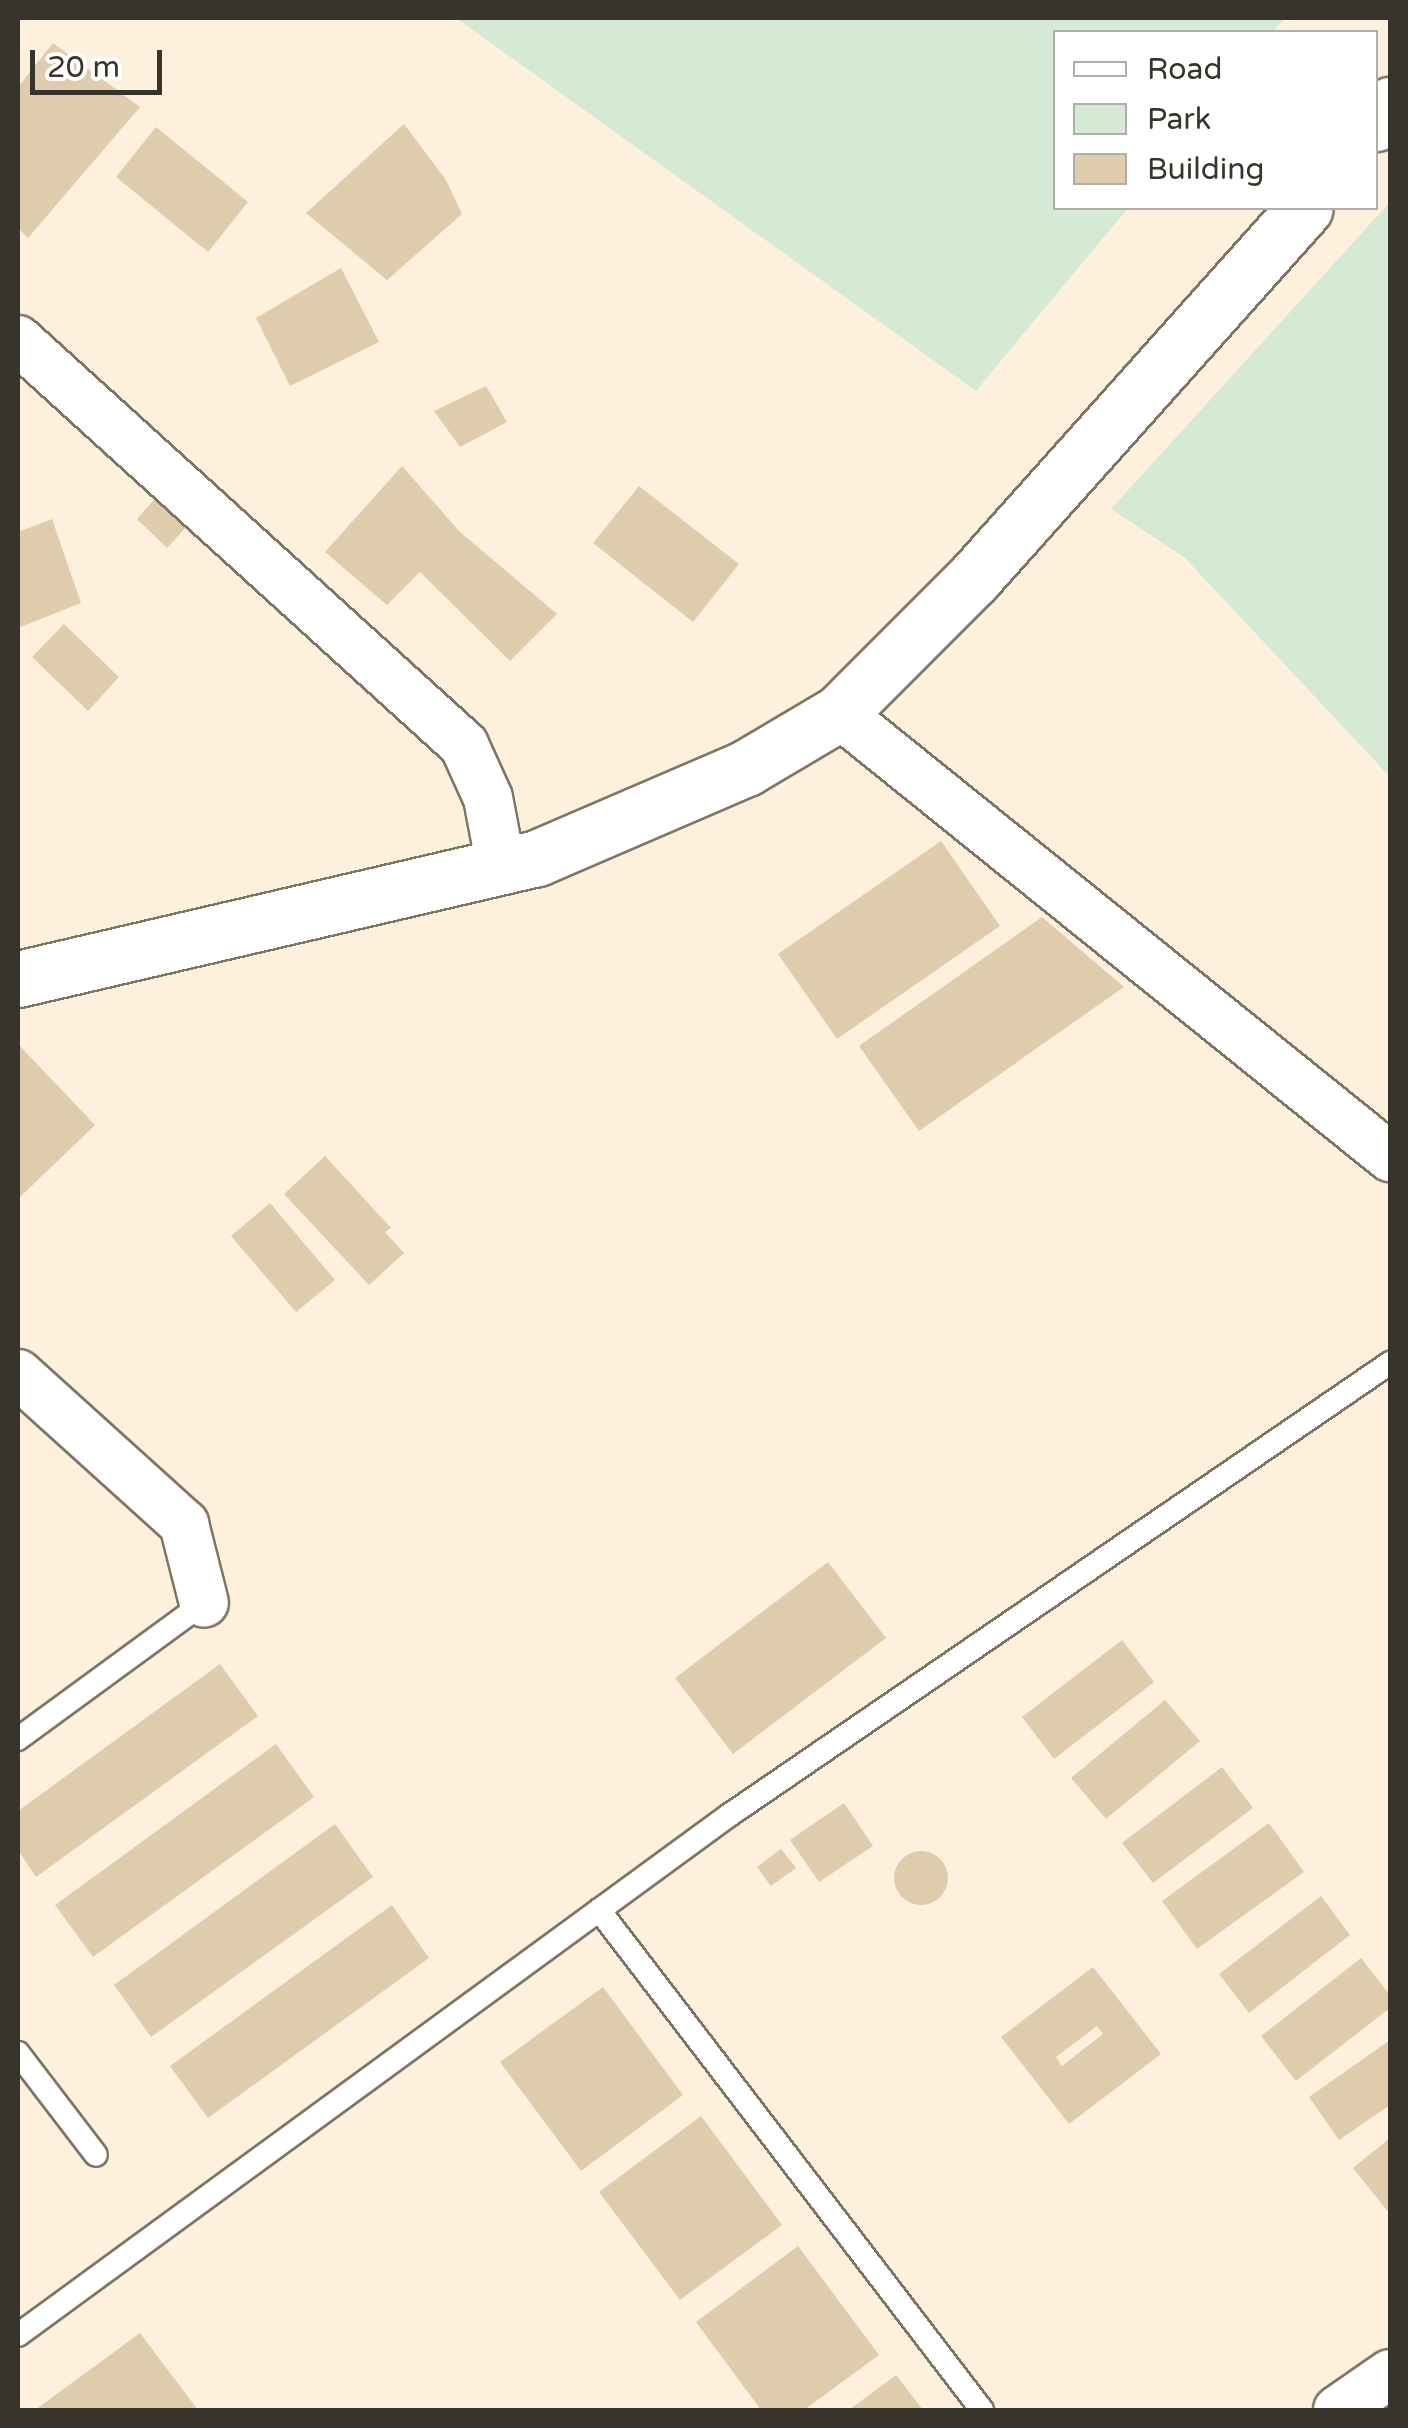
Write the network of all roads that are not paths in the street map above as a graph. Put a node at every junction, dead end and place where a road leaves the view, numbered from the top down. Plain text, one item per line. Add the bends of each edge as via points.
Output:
1 (1303, 210) edge
2 (18, 340) edge
3 (839, 714) junction
4 (502, 866) junction
5 (18, 979) edge
6 (1390, 1157) edge
7 (1390, 1364) edge
8 (18, 1374) edge
9 (204, 1602) joint
10 (18, 1738) edge
11 (599, 1910) junction
12 (18, 2053) edge
13 (96, 2154) dead end
14 (18, 2335) edge
15 (1390, 2374) edge
16 (982, 2410) edge
17 (1338, 2410) edge

1 - 3 street via 974,578
2 - 4 street via 464,745 488,798
3 - 4 street via 746,768 537,858
3 - 6 street
4 - 5 street
7 - 11 lane
8 - 9 street via 184,1524
9 - 10 lane
11 - 14 lane
11 - 16 lane
12 - 13 lane
15 - 17 street

